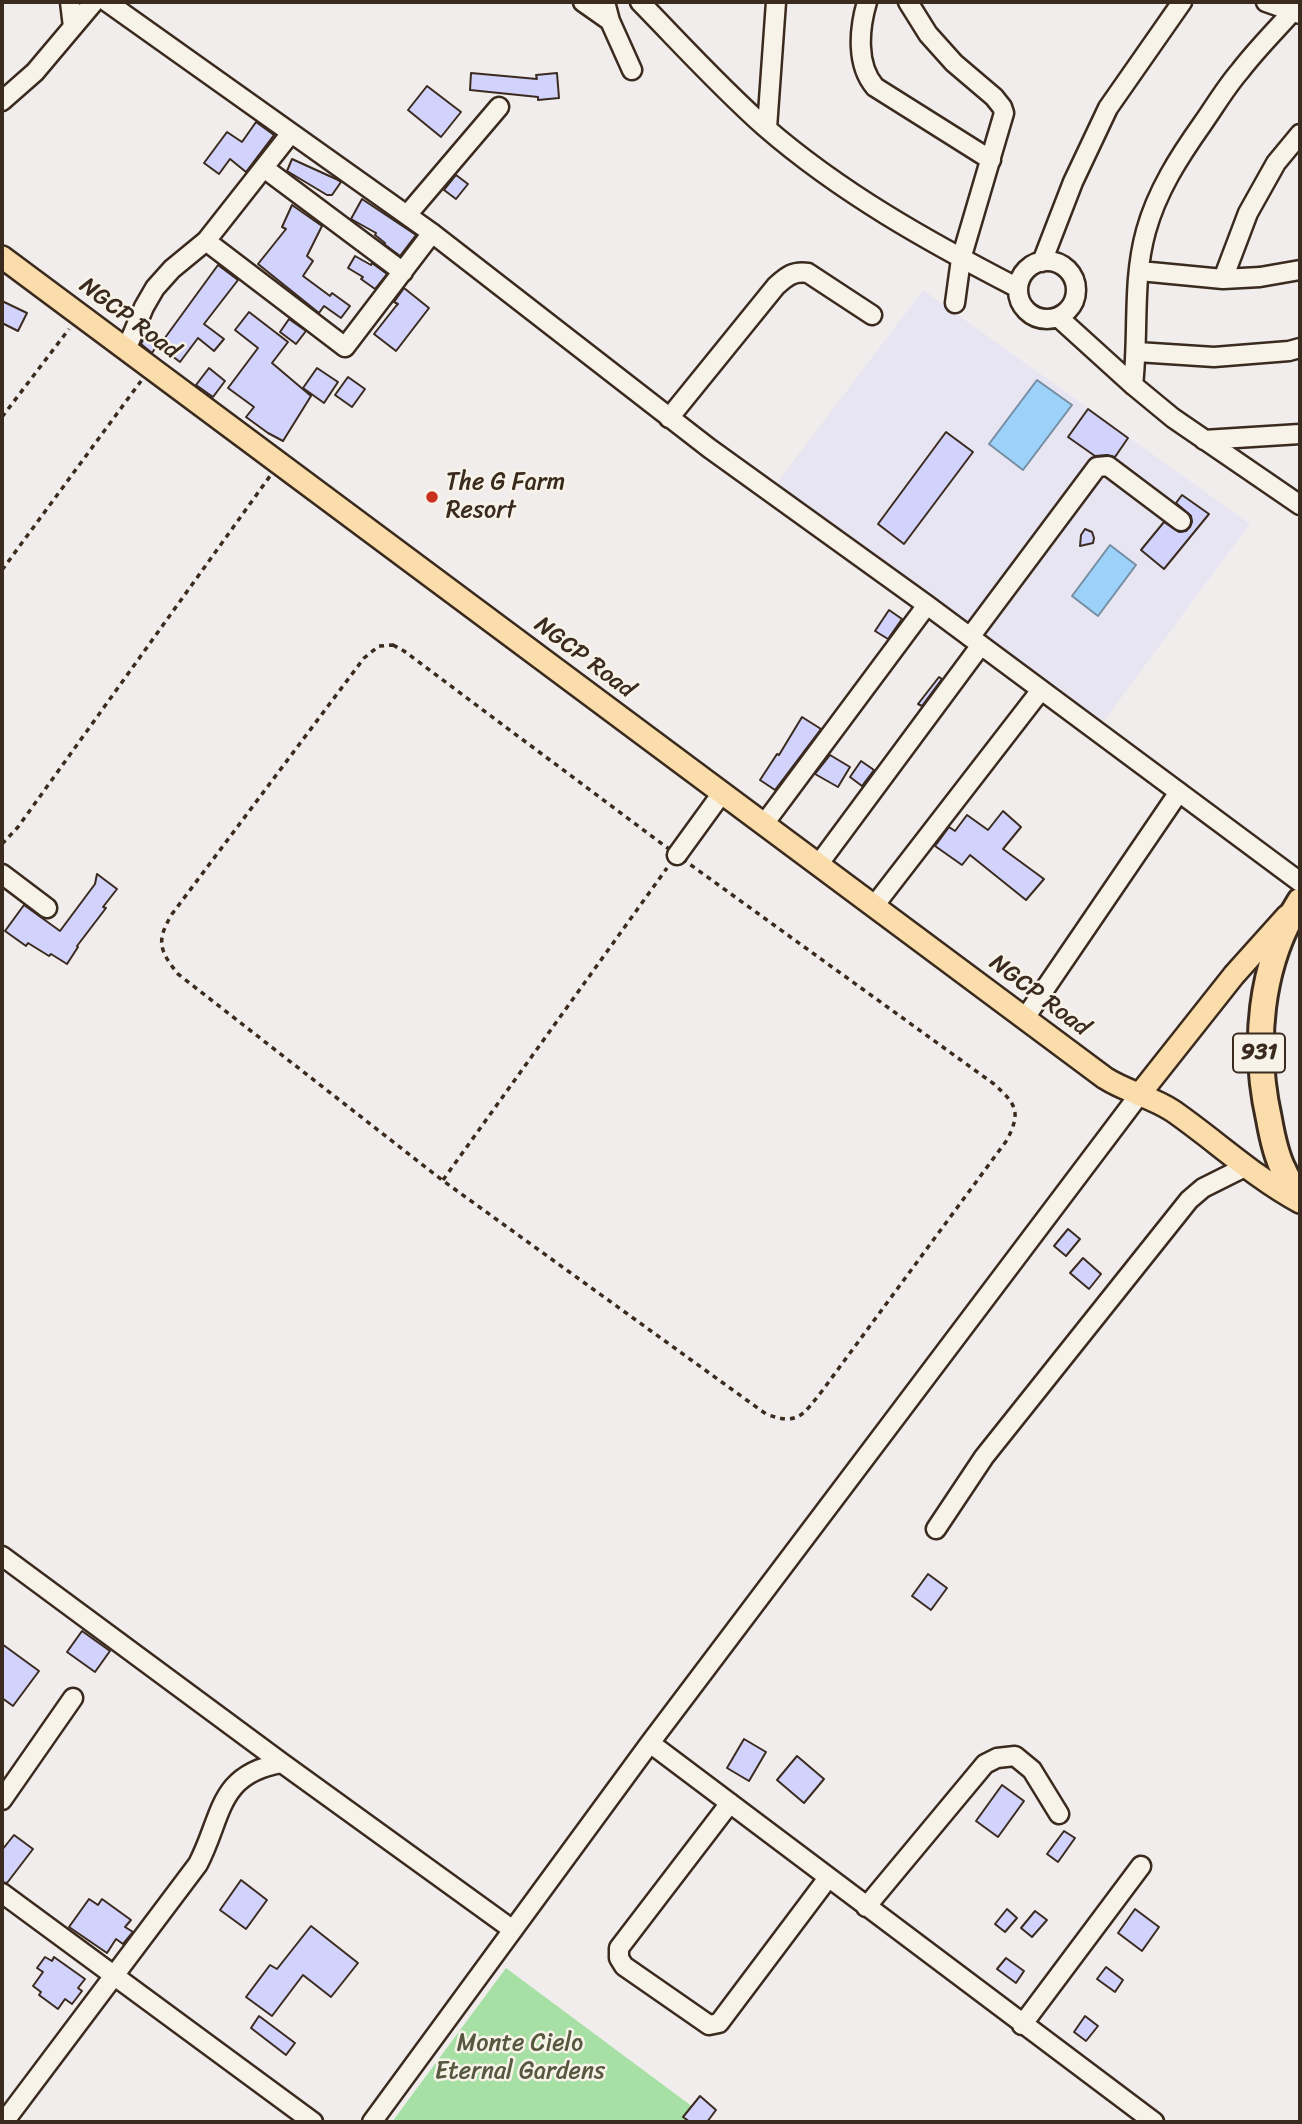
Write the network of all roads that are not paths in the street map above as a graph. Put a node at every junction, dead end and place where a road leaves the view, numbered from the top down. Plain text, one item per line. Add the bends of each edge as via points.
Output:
1 (70, 2) edge
2 (94, 2) edge
3 (107, 2) edge
4 (583, 2) edge
5 (605, 2) edge
6 (640, 2) edge
7 (776, 2) edge
8 (867, 2) edge
9 (908, 2) edge
10 (1182, 2) edge
11 (1266, 2) edge
12 (1296, 12) edge
13 (610, 21) junction
14 (73, 27) junction
15 (632, 70) dead end
16 (2, 101) edge
17 (499, 107) dead end
18 (766, 128) junction
19 (291, 133) junction
20 (1297, 141) edge
21 (991, 160) junction
22 (264, 168) junction
23 (407, 215) junction
24 (432, 233) junction
25 (206, 241) junction
26 (961, 259) junction
27 (3, 262) edge
28 (1042, 262) junction
29 (1300, 270) edge
30 (1140, 271) junction
31 (403, 272) junction
32 (1223, 279) junction
33 (1018, 288) junction
34 (954, 303) dead end
35 (872, 315) dead end
36 (1058, 317) junction
37 (1300, 348) edge
38 (126, 350) junction
39 (1136, 352) junction
40 (1133, 385) junction
41 (669, 418) junction
42 (1300, 434) edge
43 (1204, 440) junction
44 (1300, 505) edge
45 (1181, 522) dead end
46 (928, 605) junction
47 (975, 641) junction
48 (1041, 690) junction
49 (1179, 792) junction
50 (722, 793) junction
51 (764, 824) junction
52 (677, 855) road end
53 (818, 865) junction
54 (2, 874) edge
55 (1299, 896) edge
56 (874, 906) junction
57 (47, 908) dead end
58 (1025, 1018) junction
59 (1139, 1095) junction
60 (1245, 1167) junction
61 (1300, 1200) edge
62 (936, 1529) dead end
63 (2, 1556) edge
64 (73, 1698) dead end
65 (650, 1743) junction
66 (282, 1763) junction
67 (2, 1800) edge
68 (730, 1803) junction
69 (1059, 1814) dead end
70 (1142, 1866) dead end
71 (828, 1878) junction
72 (2, 1894) edge
73 (866, 1907) junction
74 (513, 1930) junction
75 (115, 1976) junction
76 (1022, 2025) junction
77 (4, 2122) edge
78 (313, 2122) edge
79 (372, 2122) edge
80 (1154, 2122) edge

1 - 14 street
2 - 14 street
3 - 19 street
4 - 13 street
5 - 13 street
6 - 18 street
7 - 18 street
8 - 21 street via 861,51 866,77 874,87
9 - 21 street via 954,63 1002,107
10 - 28 street via 1108,108
11 - 12 street
12 - 30 street via 1239,72 1175,162 1145,233
13 - 15 street
14 - 16 street via 35,72
17 - 23 street
18 - 26 street via 908,230
19 - 22 street
19 - 23 street
20 - 32 street via 1276,163 1248,213
21 - 26 street
22 - 25 street
22 - 31 street
23 - 24 street
24 - 31 street
24 - 41 street
25 - 31 street via 345,347
25 - 38 street via 155,288
26 - 33 street
26 - 34 street
27 - 38 main road, NGCP Road
28 - 33 street via 1025,271
28 - 36 street via 1060,264 1076,287 1066,312
29 - 32 street
30 - 32 street
30 - 39 street
33 - 36 street via 1018,298 1030,314 1048,320
35 - 41 street via 808,273 789,274
36 - 40 street
37 - 39 street via 1214,357
38 - 50 main road, NGCP Road
39 - 40 street
40 - 43 street
41 - 46 street
42 - 43 street
43 - 44 street
45 - 47 street via 1108,466 1097,467
46 - 47 street
46 - 51 street
47 - 48 street
47 - 53 street
48 - 49 street
48 - 56 street
49 - 55 street
49 - 58 street
50 - 51 main road, NGCP Road
50 - 52 street
51 - 53 main road, NGCP Road
53 - 56 main road, NGCP Road
54 - 57 street
55 - 59 main road
55 - 61 highway, 931 via 1266,989 1259,1048 1272,1133 1283,1170
56 - 58 main road, NGCP Road
58 - 59 main road, NGCP Road via 1105,1078
59 - 60 main road, NGCP Road via 1173,1111
59 - 65 street
60 - 61 main road, NGCP Road
60 - 62 street via 1189,1200 984,1457
63 - 66 street
64 - 67 street
65 - 68 street
65 - 74 street
66 - 74 street
66 - 75 street via 248,1773 226,1797 198,1864
68 - 71 street
68 - 71 street via 619,1948 624,1966 709,2025 719,2023
69 - 73 street via 1032,1770 1014,1756 985,1763
70 - 76 street
71 - 73 street
72 - 75 street
73 - 76 street
74 - 79 street
75 - 77 street
75 - 78 street
76 - 80 street

